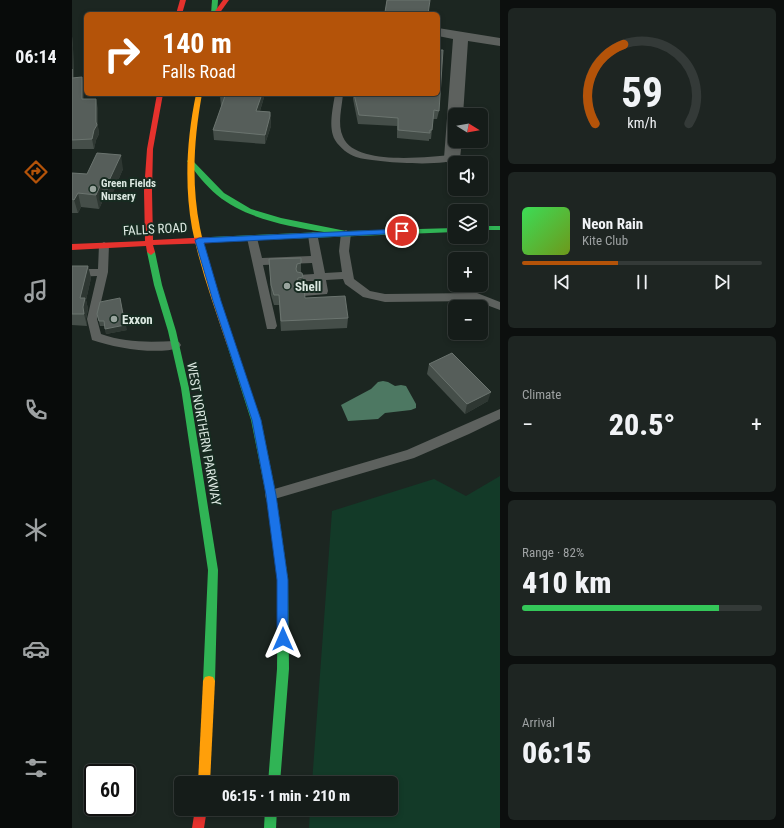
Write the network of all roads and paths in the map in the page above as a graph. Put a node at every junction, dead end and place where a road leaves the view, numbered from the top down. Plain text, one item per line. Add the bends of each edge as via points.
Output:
1 (183, 0) edge
2 (215, 0) edge
3 (226, 0) edge
4 (180, 12) edge
5 (215, 12) edge
6 (217, 12) edge
7 (440, 32) edge
8 (461, 34) junction
9 (500, 42) edge
10 (160, 96) edge
11 (199, 96) edge
12 (339, 96) edge
13 (452, 156) edge
14 (448, 158) edge
15 (190, 161) junction
16 (488, 228) edge
17 (500, 228) edge
18 (448, 230) edge
19 (346, 233) junction
20 (313, 235) junction
21 (252, 238) junction
22 (199, 240) junction
23 (149, 242) junction
24 (104, 245) junction
25 (72, 246) edge
26 (316, 259) junction
27 (257, 262) junction
28 (103, 272) junction
29 (72, 273) edge
30 (348, 275) junction
31 (320, 277) junction
32 (302, 278) edge
33 (303, 292) edge
34 (500, 306) edge
35 (271, 326) dead end
36 (175, 345) junction
37 (500, 414) edge
38 (271, 495) junction
39 (205, 776) edge
40 (275, 776) edge
41 (200, 816) edge
42 (271, 816) edge
43 (198, 828) edge
44 (270, 828) edge

1 - 4 main road
2 - 5 main road
3 - 6 main road
7 - 8 street
8 - 9 street
8 - 13 street
10 - 23 main road, WEST NORTHERN PARKWAY via 150,149
11 - 15 main road
12 - 14 lane via 336,125 339,140 346,148 365,156 386,160
15 - 19 main road via 225,197 252,210 283,220
15 - 22 main road via 193,210
16 - 17 main road
18 - 19 main road, FALLS ROAD
19 - 20 main road, FALLS ROAD
19 - 30 lane via 344,251
20 - 21 main road, FALLS ROAD
20 - 26 lane
21 - 22 main road, FALLS ROAD
21 - 27 lane
22 - 23 main road, FALLS ROAD
22 - 38 main road via 256,420
23 - 24 main road, FALLS ROAD
23 - 36 main road, WEST NORTHERN PARKWAY
24 - 25 main road, FALLS ROAD
24 - 28 lane
26 - 27 lane
26 - 31 lane
27 - 35 lane via 266,280
28 - 29 lane
28 - 36 lane via 92,319 96,336 113,342 153,346
30 - 31 lane
30 - 34 lane via 349,280 367,294 385,298 477,297
31 - 32 lane
31 - 33 lane via 323,291
36 - 39 main road, WEST NORTHERN PARKWAY via 185,388 213,570
37 - 38 lane via 410,454
38 - 40 main road via 283,580 283,669
41 - 43 main road
42 - 44 main road

